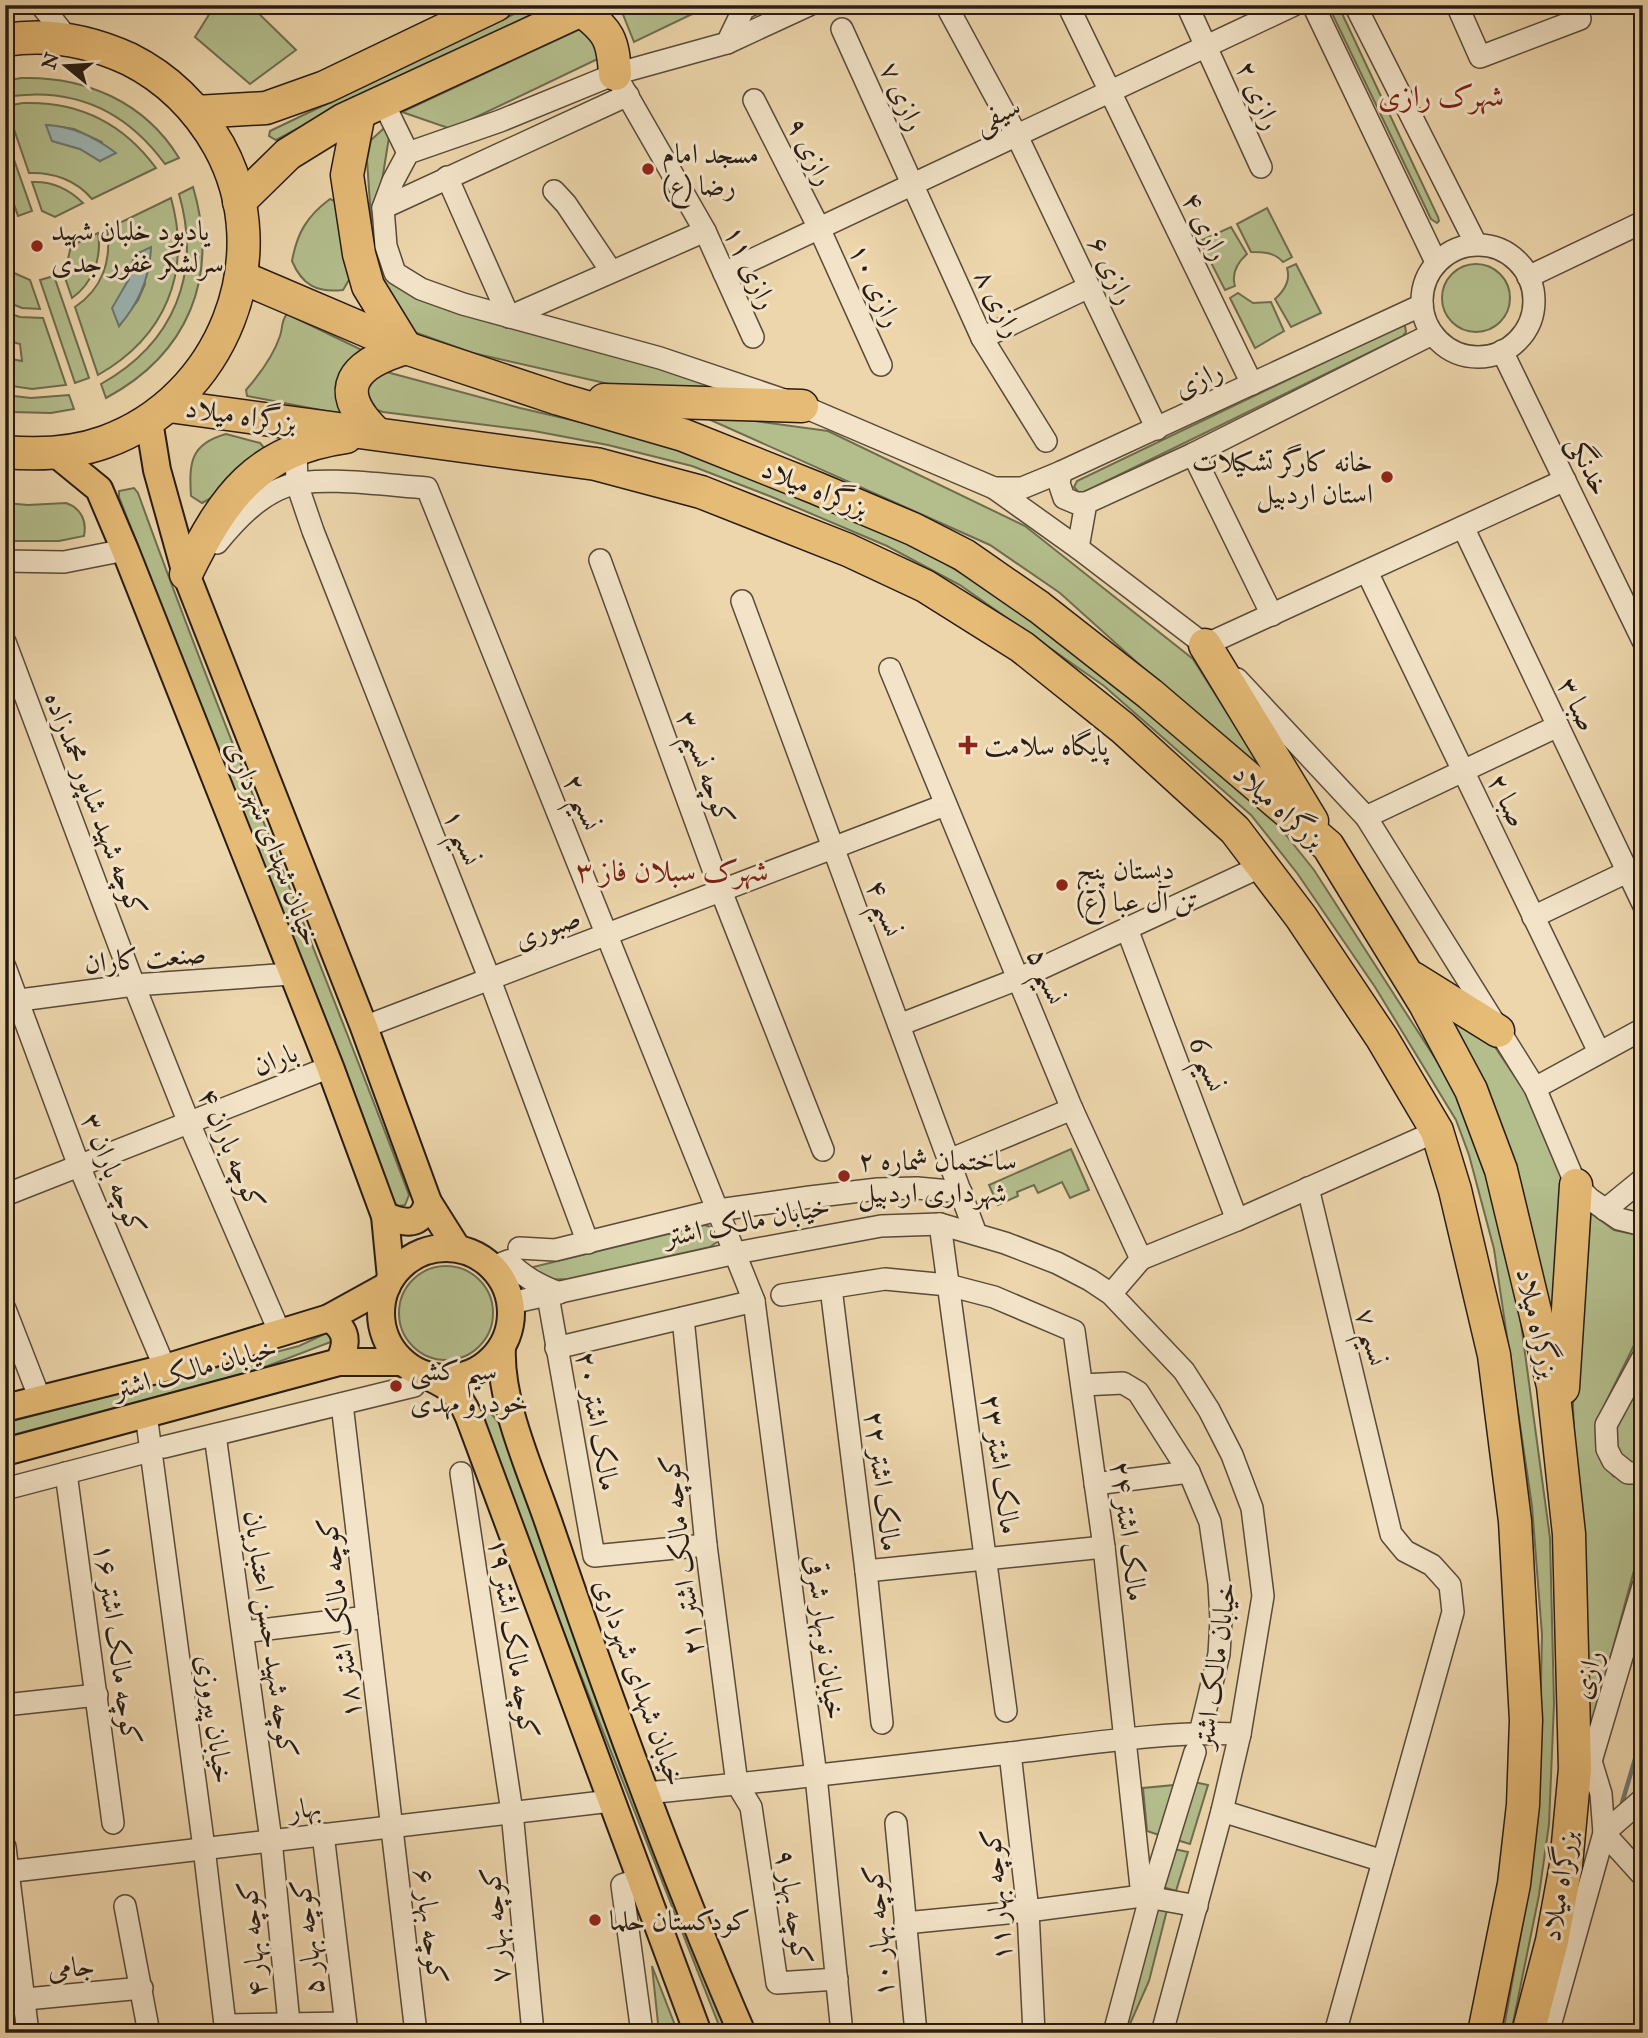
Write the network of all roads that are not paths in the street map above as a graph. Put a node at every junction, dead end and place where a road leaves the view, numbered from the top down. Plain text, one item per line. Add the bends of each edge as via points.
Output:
1 (41, 5) edge
2 (496, 5) edge
3 (751, 5) edge
4 (809, 5) edge
5 (946, 5) edge
6 (1068, 5) edge
7 (1186, 5) edge
8 (1294, 5) edge
9 (1313, 5) edge
10 (1355, 5) edge
11 (1457, 5) edge
12 (1574, 5) edge
13 (586, 8) edge
14 (842, 29) dead end
15 (5, 40) edge
16 (68, 40) junction
17 (727, 43) junction
18 (1207, 46) junction
19 (621, 84) junction
20 (1110, 92) junction
21 (754, 100) dead end
22 (371, 107) junction
23 (196, 112) junction
24 (1017, 136) junction
25 (408, 153) junction
26 (1261, 167) dead end
27 (447, 177) junction
28 (912, 185) junction
29 (554, 191) dead end
30 (239, 202) junction
31 (383, 208) junction
32 (1643, 222) edge
33 (819, 228) junction
34 (705, 231) junction
35 (1476, 244) junction
36 (1436, 262) junction
37 (611, 271) junction
38 (724, 273) junction
39 (1528, 276) junction
40 (241, 277) junction
41 (1089, 287) junction
42 (1422, 305) junction
43 (509, 317) junction
44 (1432, 334) junction
45 (753, 337) dead end
46 (982, 338) junction
47 (406, 348) junction
48 (1503, 351) junction
49 (881, 365) dead end
50 (1252, 384) junction
51 (559, 399) junction
52 (802, 406) junction
53 (159, 413) junction
54 (1157, 429) junction
55 (376, 433) junction
56 (1046, 441) dead end
57 (296, 450) junction
58 (5, 452) edge
59 (55, 453) junction
60 (1193, 454) junction
61 (1061, 472) junction
62 (1565, 480) junction
63 (297, 484) junction
64 (994, 488) junction
65 (1086, 503) junction
66 (1463, 527) junction
67 (217, 543) dead end
68 (1078, 548) junction
69 (125, 550) junction
70 (600, 560) dead end
71 (5, 561) edge
72 (1367, 572) junction
73 (186, 574) junction
74 (742, 601) dead end
75 (1272, 615) junction
76 (1643, 641) edge
77 (5, 642) edge
78 (1205, 645) junction
79 (890, 669) dead end
80 (1558, 726) junction
81 (1464, 772) junction
82 (945, 805) junction
83 (1366, 817) junction
84 (1328, 846) junction
85 (833, 848) junction
86 (1262, 866) junction
87 (1627, 872) junction
88 (721, 891) junction
89 (1643, 904) edge
90 (1533, 917) junction
91 (1127, 929) junction
92 (606, 936) junction
93 (5, 967) edge
94 (1405, 973) junction
95 (291, 974) junction
96 (1018, 979) junction
97 (490, 980) junction
98 (134, 985) junction
99 (11, 1000) edge
100 (899, 1025) junction
101 (364, 1027) junction
102 (1643, 1029) edge
103 (1498, 1031) junction
104 (1599, 1052) junction
105 (330, 1067) junction
106 (1535, 1088) junction
107 (1072, 1109) junction
108 (189, 1123) junction
109 (1437, 1131) junction
110 (823, 1150) dead end
111 (949, 1160) junction
112 (79, 1166) junction
113 (1643, 1179) edge
114 (1576, 1185) junction
115 (1307, 1188) junction
116 (961, 1192) junction
117 (5, 1195) edge
118 (428, 1202) junction
119 (718, 1210) junction
120 (1605, 1210) junction
121 (385, 1216) junction
122 (1237, 1220) junction
123 (940, 1224) junction
124 (1643, 1225) edge
125 (976, 1234) junction
126 (588, 1243) junction
127 (457, 1248) junction
128 (519, 1248) dead end
129 (736, 1253) junction
130 (1140, 1259) junction
131 (493, 1267) junction
132 (389, 1282) junction
133 (948, 1285) junction
134 (831, 1288) junction
135 (554, 1294) junction
136 (1111, 1294) junction
137 (782, 1295) dead end
138 (754, 1301) junction
139 (511, 1303) junction
140 (5, 1309) edge
141 (329, 1318) junction
142 (683, 1318) junction
143 (279, 1333) junction
144 (502, 1347) junction
145 (556, 1348) junction
146 (1643, 1357) edge
147 (339, 1362) junction
148 (165, 1368) junction
149 (413, 1374) junction
150 (1082, 1385) junction
151 (506, 1398) junction
152 (40, 1399) junction
153 (342, 1404) junction
154 (5, 1408) edge
155 (146, 1414) junction
156 (469, 1417) junction
157 (215, 1435) junction
158 (1559, 1445) junction
159 (157, 1449) junction
160 (5, 1452) edge
161 (1189, 1472) junction
162 (66, 1473) junction
163 (461, 1473) dead end
164 (1643, 1473) edge
165 (1095, 1484) junction
166 (5, 1489) edge
167 (706, 1545) junction
168 (1104, 1547) junction
169 (986, 1559) junction
170 (866, 1570) junction
171 (1643, 1586) edge
172 (368, 1617) junction
173 (244, 1632) junction
174 (97, 1695) junction
175 (5, 1705) edge
176 (1006, 1711) dead end
177 (882, 1723) dead end
178 (1240, 1734) junction
179 (1126, 1739) junction
180 (1197, 1742) junction
181 (1010, 1753) junction
182 (1583, 1765) junction
183 (816, 1776) junction
184 (737, 1784) junction
185 (646, 1793) junction
186 (1643, 1799) edge
187 (611, 1801) junction
188 (1222, 1811) junction
189 (512, 1812) junction
190 (113, 1823) dead end
191 (896, 1823) dead end
192 (390, 1826) junction
193 (1604, 1833) junction
194 (323, 1834) junction
195 (271, 1840) junction
196 (5, 1847) edge
197 (204, 1848) junction
198 (1383, 1861) junction
199 (7, 1871) edge
200 (1643, 1876) edge
201 (640, 1879) junction
202 (1146, 1897) junction
203 (125, 1906) dead end
204 (1197, 1906) junction
205 (1028, 1911) junction
206 (905, 1923) junction
207 (837, 1979) junction
208 (142, 1988) junction
209 (15, 2000) edge
210 (289, 2028) edge
211 (346, 2028) edge
212 (225, 2029) edge
213 (28, 2033) edge
214 (149, 2033) edge
215 (416, 2033) edge
216 (533, 2033) edge
217 (642, 2033) edge
218 (698, 2033) edge
219 (742, 2033) edge
220 (842, 2033) edge
221 (916, 2033) edge
222 (1034, 2033) edge
223 (1114, 2033) edge
224 (1162, 2033) edge
225 (1335, 2033) edge
226 (1484, 2033) edge
227 (1528, 2033) edge
228 (1548, 2033) edge

1 - 16 street
2 - 23 highway via 325,87 279,104
3 - 17 street via 744,8
4 - 17 street
5 - 24 street, رازی ۶
6 - 20 street, رازی ۴
7 - 18 street, رازی ۲
8 - 18 street, سیفی
9 - 36 street
10 - 35 street
11 - 12 street via 1480,57 1580,19
13 - 19 highway via 613,49
13 - 22 highway
14 - 28 street, رازی ۷
15 - 16 highway
16 - 23 highway via 138,64
17 - 19 street
18 - 20 street, سیفی
18 - 26 street, رازی ۲
19 - 25 street
19 - 27 street
19 - 34 street, رازی ۱۱
20 - 24 street, سیفی
20 - 50 street, رازی ۴
21 - 33 street, رازی ۹
22 - 25 street
22 - 30 highway via 288,153
22 - 47 highway via 347,176 368,286
23 - 30 highway via 223,154
24 - 28 street, سیفی
24 - 41 street, رازی ۶
25 - 31 street
27 - 31 street
27 - 43 street
28 - 33 street, سیفی
28 - 46 street, رازی ۸
29 - 37 street
30 - 40 highway
31 - 43 street via 386,246 396,273 421,289
32 - 39 street
33 - 38 street, سیفی
33 - 49 street, رازی ۱۰
34 - 37 street
34 - 38 street, رازی ۱۱
35 - 36 street
35 - 39 street via 1507,253
36 - 42 street via 1427,275
37 - 43 street
38 - 45 street, رازی ۱۱
39 - 48 street via 1533,311 1517,341
40 - 47 highway, بزرگراه میلاد
40 - 53 highway via 217,348 187,388
41 - 46 street
41 - 54 street, رازی ۶
42 - 44 street
42 - 50 street, رازی
43 - 52 street via 660,358
44 - 48 street via 1446,348 1464,355 1484,357
44 - 60 street
46 - 56 street, رازی ۸
47 - 51 highway, بزرگراه میلاد
47 - 55 highway via 372,360 359,371 353,387 354,404
48 - 62 street, خدنگی
50 - 54 street, رازی
51 - 52 highway
51 - 84 highway, بزرگراه میلاد via 682,435 852,503 964,555 1150,694
52 - 64 street
53 - 55 highway, بزرگراه میلاد
53 - 59 highway via 104,443
53 - 73 main road, خیابان شهدای شهرداری via 157,470
54 - 61 street, رازی
55 - 57 highway via 315,442
55 - 86 highway, بزرگراه میلاد via 596,464 687,489 848,550 925,586 1022,647 1123,728 1234,830
57 - 63 street, نسیم ۱
57 - 73 highway via 266,463 238,489 206,533
58 - 59 highway
59 - 69 main road, خیابان شهدای شهرداری via 99,489
60 - 65 street
60 - 75 street
61 - 64 street, رازی via 1022,488
61 - 65 street via 1064,498
62 - 66 street
62 - 76 street, خدنگی
63 - 67 street via 262,499
63 - 92 street, نسیم ۲ via 329,481 427,488
63 - 97 street, نسیم ۱
64 - 68 street
65 - 68 street
66 - 72 street
66 - 80 street, صبا ۳
68 - 78 street
69 - 71 street via 64,562
69 - 95 main road, خیابان شهدای شهرداری
70 - 88 street, کوچه نسیم ۳
72 - 75 street
72 - 81 street, صبا ۲
73 - 101 main road, خیابان شهدای شهرداری
74 - 85 street, نسیم ۴
75 - 78 street
77 - 98 street, کوچه شهید شاپور محمدزاده
78 - 83 street
78 - 84 highway
79 - 82 street, نسیم ۵
80 - 81 street
80 - 87 street, صبا ۳
81 - 83 street
81 - 90 street, صبا ۲
82 - 85 street, صبوری
82 - 96 street, نسیم ۵
83 - 103 street
84 - 94 highway, بزرگراه میلاد
85 - 88 street, صبوری
85 - 100 street, نسیم ۴
86 - 91 street
86 - 109 highway, بزرگراه میلاد via 1382,1038
87 - 89 street, صبا ۳
87 - 90 street
88 - 92 street, صبوری
88 - 110 street, کوچه نسیم ۳
90 - 104 street, صبا ۲
91 - 96 street
91 - 122 street, نسیم 6
92 - 97 street, صبوری
92 - 119 street, نسیم ۲
93 - 99 street, کوچه باران ۳
94 - 103 highway
94 - 158 highway, بزرگراه میلاد via 1471,1090 1501,1170 1553,1387
95 - 98 street, صنعت کاران
95 - 105 main road, خیابان شهدای شهرداری
96 - 100 street
96 - 107 street, نسیم ۵
97 - 101 street, صبوری
97 - 126 street, نسیم ۱
98 - 99 street, صنعت کاران
98 - 108 street, کوچه باران ۴
99 - 112 street, کوچه باران ۳
100 - 111 street, نسیم ۴
101 - 118 main road, خیابان شهدای شهرداری
102 - 104 street
103 - 106 street
104 - 106 street
105 - 108 street, باران
105 - 121 main road, خیابان شهدای شهرداری
106 - 114 street
107 - 111 street
107 - 130 street, نسیم ۵
108 - 112 street, باران
108 - 143 street, کوچه باران ۴
109 - 115 street
109 - 226 highway, بزرگراه میلاد via 1494,1355 1515,1521 1523,1641 1523,1805 1514,1884
111 - 116 street, نسیم ۴
112 - 117 street, باران
112 - 148 street, کوچه باران ۳
113 - 120 street
114 - 120 street
114 - 158 highway
115 - 122 street
115 - 198 street, نسیم ۷ via 1391,1534 1405,1551 1432,1565 1450,1585 1454,1612
116 - 119 street via 878,1189
116 - 125 street, نسیم ۴
118 - 121 main road via 415,1221
118 - 127 main road, خیابان شهدای شهرداری
119 - 126 street
119 - 129 street, نسیم ۲
120 - 124 street
121 - 132 main road, خیابان شهدای شهرداری
122 - 130 street
123 - 125 street, خیابان مالک اشتر
123 - 129 street, خیابان مالک اشتر via 881,1226
123 - 133 street, مالک اشتر ۲۳
125 - 136 street, خیابان مالک اشتر via 1057,1263
126 - 128 street via 555,1250
127 - 131 main road
127 - 132 main road via 417,1254 400,1266
129 - 135 street, خیابان مالک اشتر
129 - 138 street, خیابان نوبهار شرقی
130 - 136 street
131 - 135 street via 508,1261
131 - 139 main road via 505,1283
132 - 141 main road, خیابان مالک اشتر
132 - 149 main road via 381,1302 381,1323 388,1345
133 - 134 street via 885,1279
133 - 150 street, مالک اشتر ۲۴ via 994,1297 1074,1331
133 - 169 street, مالک اشتر ۲۳
134 - 137 street
134 - 170 street, مالک اشتر ۲۲
135 - 139 street, خیابان مالک اشتر
135 - 145 street, مالک اشتر ۲۰
136 - 178 street, خیابان مالک اشتر via 1184,1371 1232,1455 1252,1508 1263,1596
138 - 142 street
138 - 183 street, خیابان نوبهار شرقی
139 - 144 main road via 510,1326
140 - 152 street
141 - 143 main road, خیابان مالک اشتر
141 - 147 main road via 345,1336
142 - 145 street
142 - 167 street, کوچه مالک اشتر ۲۱
143 - 148 main road, خیابان مالک اشتر
144 - 149 main road via 487,1364 467,1376 444,1379
144 - 151 main road, خیابان شهدای شهرداری via 500,1368
145 - 167 street, مالک اشتر ۲۰ via 594,1556
146 - 164 street via 1606,1425 1613,1461 1628,1473
147 - 149 main road, خیابان مالک اشتر
147 - 155 main road, خیابان مالک اشتر
148 - 152 main road, خیابان مالک اشتر
149 - 153 street
149 - 156 main road via 453,1390
150 - 161 street via 1123,1383 1132,1387
150 - 165 street, مالک اشتر ۲۴
151 - 156 main road via 481,1395
151 - 185 main road, خیابان شهدای شهرداری
152 - 154 main road, خیابان مالک اشتر
153 - 157 street
153 - 172 street, کوچه مالک اشتر ۱۸
155 - 159 street, خیابان پیروزی
155 - 160 main road, خیابان مالک اشتر
156 - 187 main road
157 - 159 street
157 - 173 street, کوچه شهید حسن اعتباریان
158 - 182 highway, بزرگراه میلاد
159 - 162 street
159 - 197 street, خیابان پیروزی
161 - 165 street
161 - 180 street via 1210,1522 1221,1620 1219,1654
162 - 166 street
162 - 174 street, کوچه مالک اشتر ۱۶
163 - 189 street, کوچه مالک اشتر ۱۹
165 - 168 street, مالک اشتر ۲۴
167 - 184 street, کوچه مالک اشتر ۲۱
168 - 169 street
168 - 179 street, مالک اشتر ۲۴
169 - 170 street
169 - 176 street, مالک اشتر ۲۳
170 - 177 street, مالک اشتر ۲۲
171 - 182 street, رازی
172 - 173 street
172 - 192 street, کوچه مالک اشتر ۱۸
173 - 195 street, کوچه شهید حسن اعتباریان
174 - 175 street
174 - 190 street, کوچه مالک اشتر ۱۶
178 - 180 street
178 - 188 street, خیابان مالک اشتر
179 - 180 street
179 - 181 street
179 - 202 street, مالک اشتر ۲۴
180 - 202 street
181 - 183 street
181 - 205 street, کوچه بهار ۱۱
182 - 193 street via 1601,1794
182 - 227 highway, بزرگراه میلاد via 1552,1941
183 - 184 street
183 - 207 street, خیابان نوبهار شرقی
184 - 185 street
184 - 207 street, کوچه بهار ۹ via 751,1807 777,1983
185 - 219 main road, خیابان شهدای شهرداری
186 - 193 street
187 - 189 street, بهار
187 - 201 main road
188 - 198 street
188 - 204 street, خیابان مالک اشتر
189 - 192 street, بهار
189 - 216 street, کوچه بهار ۷
191 - 206 street, کوچه بهار ۱۰
192 - 194 street, بهار
192 - 215 street, کوچه بهار ۶
193 - 200 street
193 - 228 street
194 - 195 street, بهار
194 - 211 street, کوچه بهار ۵
195 - 197 street, بهار
195 - 210 street, کوچه بهار ۴
196 - 199 street
197 - 199 street, بهار
197 - 212 street, خیابان پیروزی
198 - 225 street, نسیم ۷
199 - 209 street
201 - 217 street via 622,1885
201 - 218 main road
202 - 204 street
202 - 205 street
202 - 223 street
203 - 208 street
204 - 224 street, خیابان مالک اشتر
205 - 206 street
205 - 222 street, کوچه بهار ۱۱
206 - 221 street, کوچه بهار ۱۰
207 - 220 street, خیابان نوبهار شرقی
208 - 209 street, جامی
208 - 214 street
209 - 213 street
210 - 211 street
210 - 212 street

